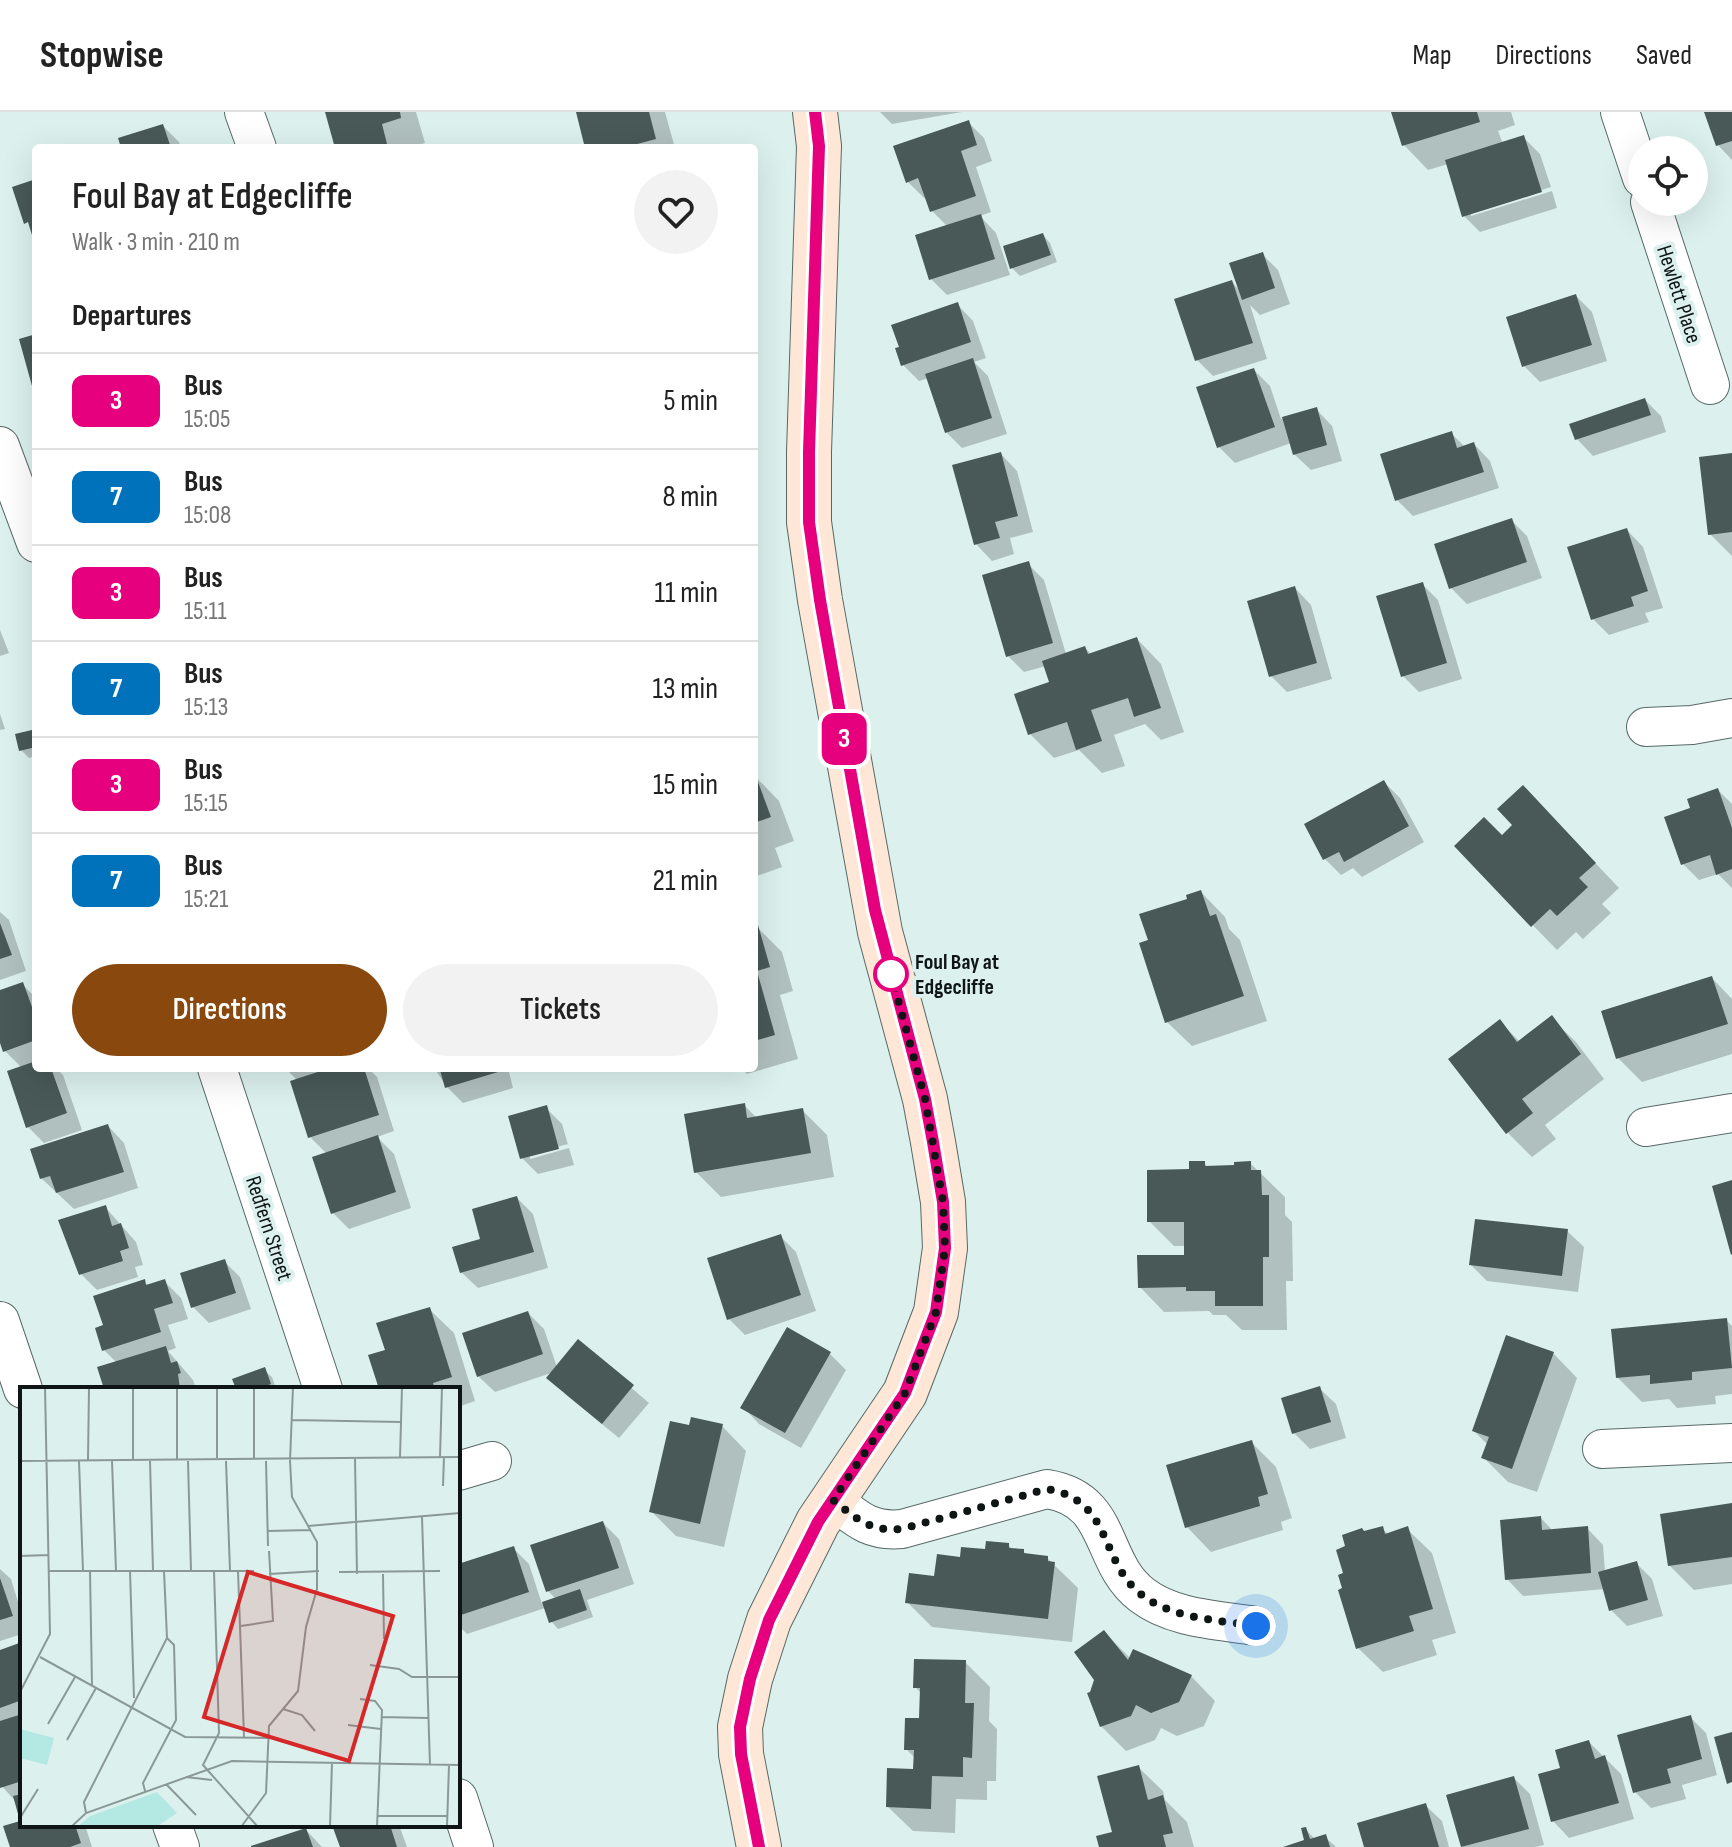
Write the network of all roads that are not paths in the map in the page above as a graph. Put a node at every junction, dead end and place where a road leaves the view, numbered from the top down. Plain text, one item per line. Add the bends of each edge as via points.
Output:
1 (244, 112) edge
2 (815, 112) edge
3 (1620, 112) edge
4 (1628, 136) edge
5 (256, 144) edge
6 (1655, 216) edge
7 (1710, 385) dead end
8 (0, 446) edge
9 (32, 532) edge
10 (1732, 718) edge
11 (1646, 727) dead end
12 (218, 1072) edge
13 (1732, 1113) edge
14 (1646, 1127) dead end
15 (0, 1321) edge
16 (22, 1387) edge
17 (322, 1387) edge
18 (1732, 1443) edge
19 (1602, 1449) dead end
20 (833, 1500) junction
21 (1256, 1626) dead end
22 (460, 1804) edge
23 (173, 1827) edge
24 (180, 1847) edge
25 (474, 1847) edge
26 (759, 1847) edge

1 - 5 street
2 - 20 street via 819,146 809,522 880,932 925,1099 943,1202 945,1248 936,1312 905,1393
3 - 4 street
6 - 7 street, Hewlett Place
8 - 9 street
10 - 11 street
12 - 17 street, Redfern Street
13 - 14 street
15 - 16 street
18 - 19 street
20 - 21 street via 884,1531 1047,1489 1065,1492 1089,1510 1120,1569 1148,1599 1182,1613
20 - 26 street via 769,1620 743,1704 741,1754
22 - 25 street
23 - 24 street

